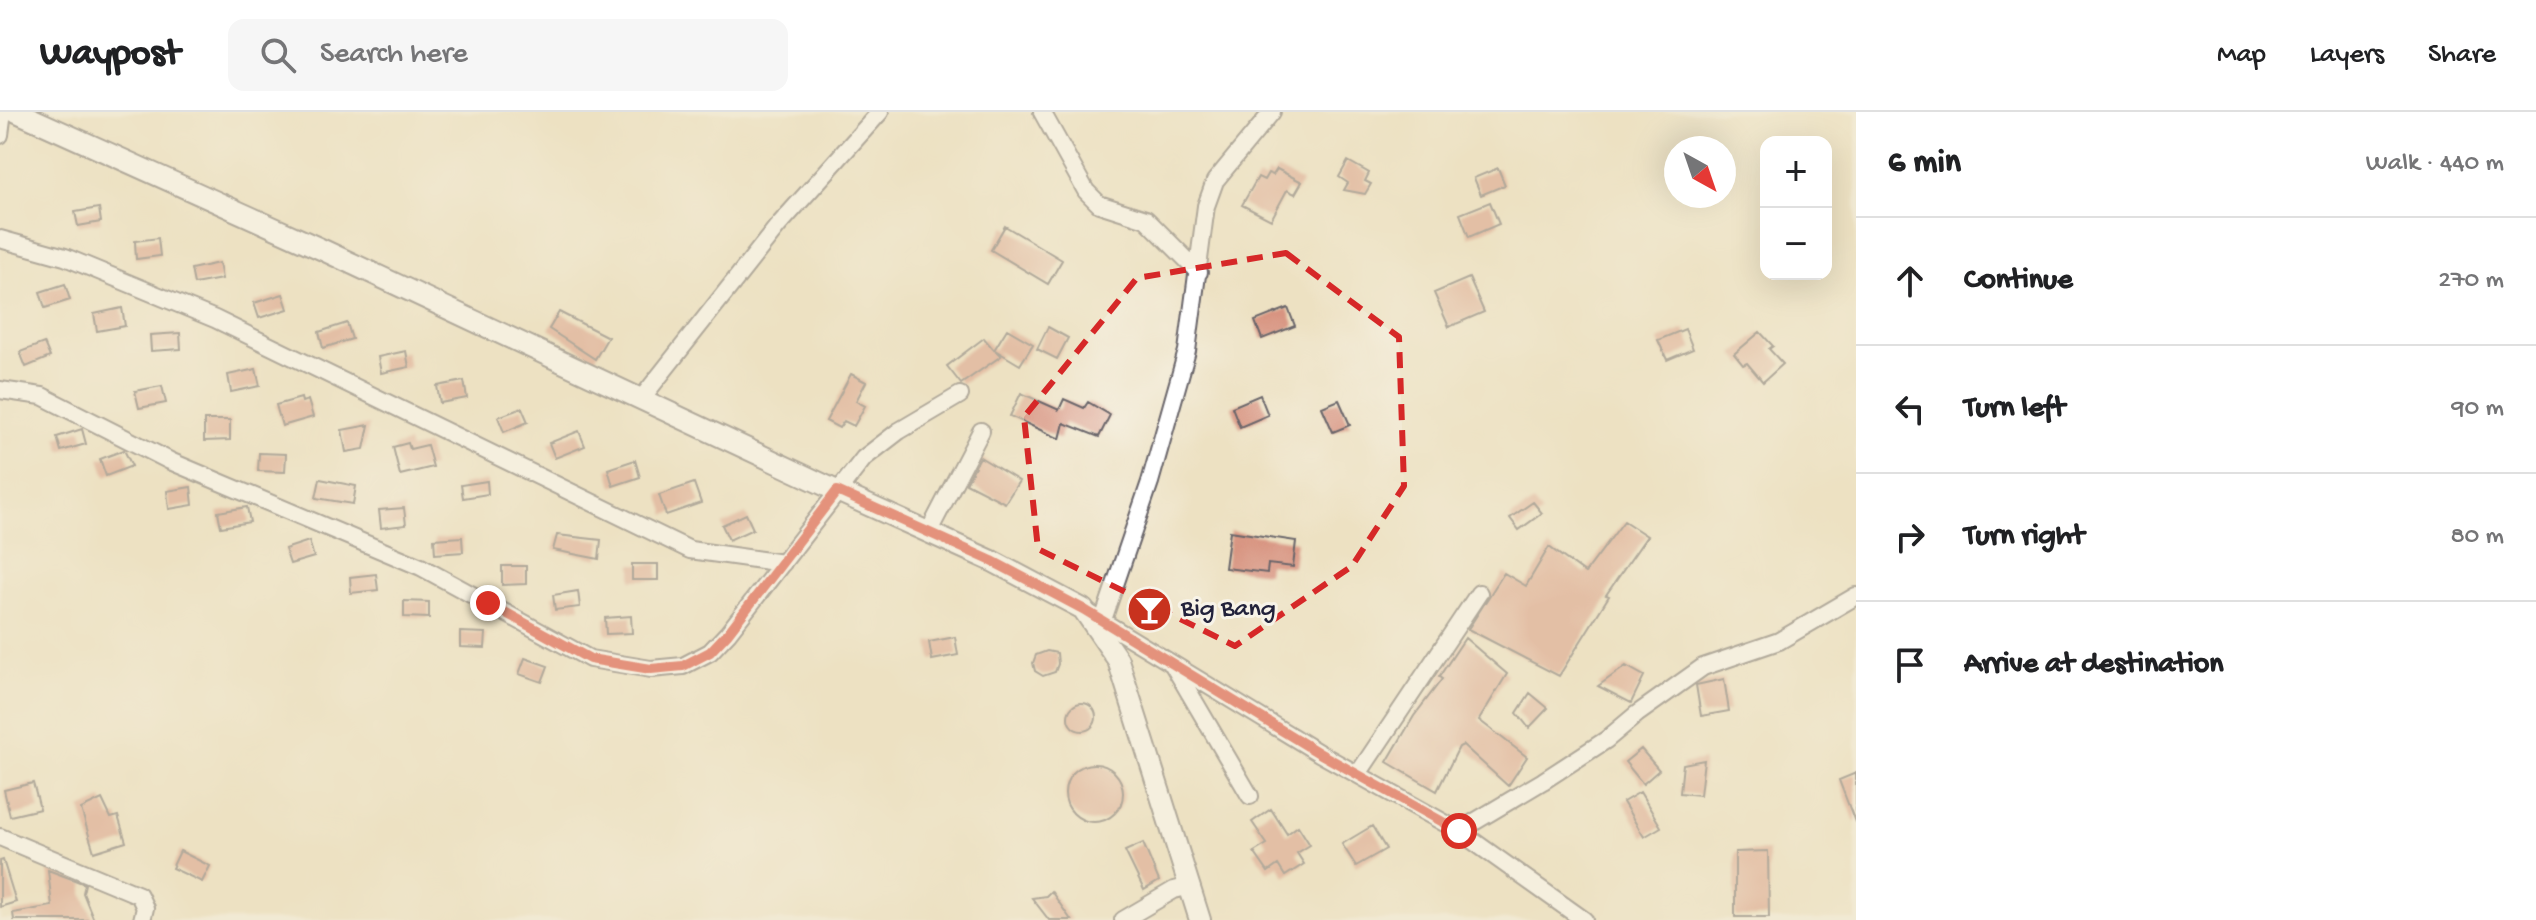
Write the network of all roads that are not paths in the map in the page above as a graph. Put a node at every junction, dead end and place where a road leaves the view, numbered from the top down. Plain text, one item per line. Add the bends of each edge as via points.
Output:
1 (3, 112) edge
2 (17, 112) edge
3 (880, 112) edge
4 (1042, 112) edge
5 (1272, 112) edge
6 (0, 135) edge
7 (0, 239) edge
8 (1199, 272) junction
9 (0, 390) edge
10 (960, 395) dead end
11 (642, 398) junction
12 (981, 431) dead end
13 (837, 491) junction
14 (928, 533) junction
15 (783, 563) junction
16 (1479, 593) dead end
17 (1856, 596) edge
18 (1083, 609) junction
19 (1103, 620) junction
20 (1173, 663) junction
21 (1358, 774) junction
22 (1250, 796) dead end
23 (1459, 831) junction
24 (0, 837) edge
25 (1191, 886) junction
26 (142, 920) edge
27 (1123, 920) edge
28 (1200, 920) edge
29 (1584, 920) edge

1 - 6 street
2 - 11 street
3 - 11 street via 777,227
4 - 8 street via 1086,191 1099,204 1146,219
5 - 8 street via 1215,181 1206,206
7 - 15 street via 65,257 215,319 690,550
8 - 19 street via 1187,351
9 - 15 street via 42,396 170,461 421,567 590,659 651,669 683,666 710,652
10 - 13 street via 864,458
11 - 13 street
12 - 14 street
13 - 14 street
13 - 15 street
14 - 18 street
16 - 21 street
17 - 23 street via 1779,641 1703,667 1606,740
18 - 19 street
18 - 25 street via 1118,660
19 - 20 street
20 - 21 street
20 - 22 street
21 - 23 street
23 - 29 street
24 - 26 street via 139,895 145,908
25 - 27 street via 1174,890
25 - 28 street

